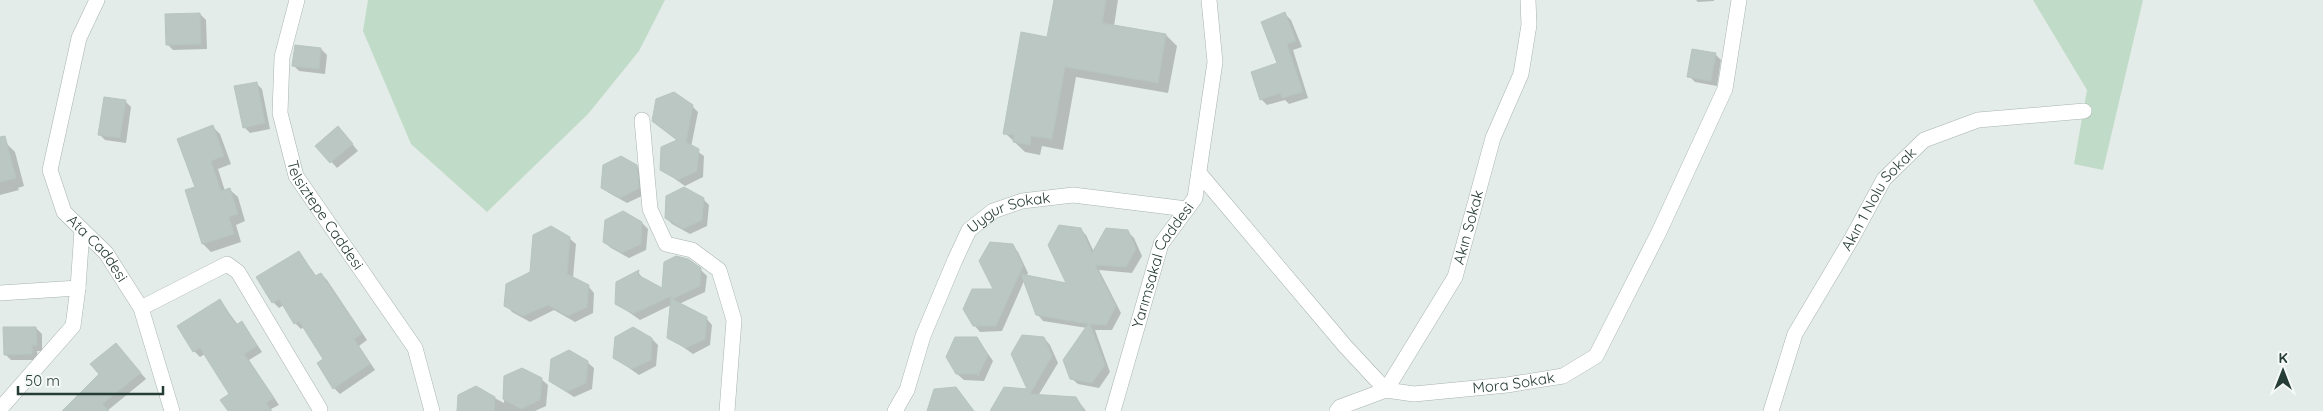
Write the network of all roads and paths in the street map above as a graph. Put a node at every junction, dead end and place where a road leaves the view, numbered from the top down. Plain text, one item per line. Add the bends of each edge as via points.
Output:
1 (97, 0) edge
2 (297, 0) edge
3 (1209, 0) edge
4 (1528, 0) edge
5 (1739, 0) edge
6 (2084, 111) dead end
7 (642, 120) dead end
8 (1199, 173) junction
9 (1187, 209) junction
10 (82, 230) junction
11 (78, 288) junction
12 (0, 292) edge
13 (141, 308) junction
14 (1386, 390) junction
15 (320, 408) dead end
16 (0, 409) edge
17 (170, 410) edge
18 (432, 411) edge
19 (727, 411) edge
20 (895, 411) edge
21 (1113, 411) edge
22 (1337, 411) edge
23 (1771, 411) edge

1 - 10 street, Ata Caddesi via 79,38 50,170 64,212
2 - 18 street, Telsiztepe Caddesi via 282,57 280,113 296,176 415,348
3 - 8 street, Yarımsakal Caddesi via 1215,62
4 - 14 street, Akın Sokak via 1529,25 1521,74 1493,138 1455,277
5 - 14 street, Mora Sokak via 1725,89 1659,232 1596,356 1563,376 1414,394
6 - 23 street, Akın 1 Nolu Sokak via 1978,120 1924,140 1884,179 1795,334
7 - 19 street via 650,209 666,244 692,250 719,270 734,320
8 - 9 street, Yarımsakal Caddesi via 1195,198
8 - 14 street
9 - 20 street, Uygur Sokak via 1073,195 1022,202 993,211 969,230 923,336 908,390
9 - 21 street, Yarımsakal Caddesi via 1161,244
10 - 11 street
10 - 13 street, Ata Caddesi via 106,253
11 - 12 street
11 - 16 street via 73,326
13 - 15 street via 227,264 238,272
13 - 17 street, Ata Caddesi
14 - 22 street

